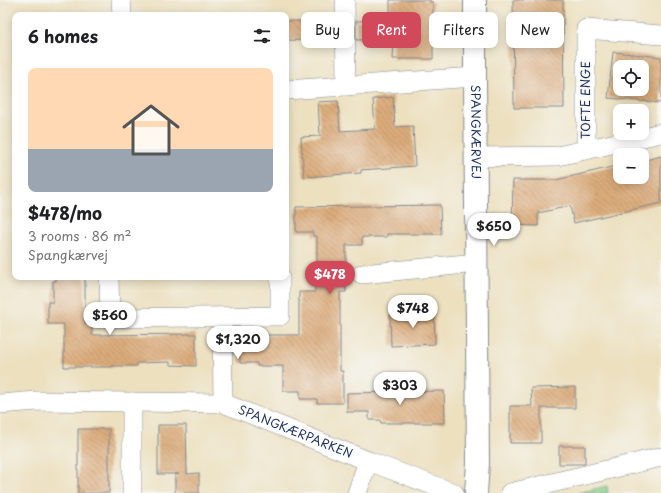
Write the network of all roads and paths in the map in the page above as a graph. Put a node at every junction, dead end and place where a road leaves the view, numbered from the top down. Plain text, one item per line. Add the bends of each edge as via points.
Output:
1 (121, 0) edge
2 (345, 0) edge
3 (475, 0) edge
4 (122, 12) edge
5 (661, 35) edge
6 (475, 77) junction
7 (346, 86) junction
8 (289, 90) edge
9 (661, 133) edge
10 (586, 150) junction
11 (476, 157) junction
12 (477, 263) junction
13 (362, 274) dead end
14 (109, 280) edge
15 (280, 280) edge
16 (222, 317) junction
17 (132, 402) junction
18 (223, 403) junction
19 (0, 404) edge
20 (661, 457) edge
21 (368, 461) junction
22 (132, 493) edge
23 (358, 493) edge
24 (454, 493) edge
25 (476, 493) edge
26 (510, 493) edge

1 - 4 street
2 - 7 street
3 - 6 street, SPANGKÆRVEJ
5 - 10 street, TOFTE ENGE via 586,28
6 - 7 street
6 - 11 street, SPANGKÆRVEJ
7 - 8 street
9 - 10 street, TOFTE ENGE
10 - 11 street, TOFTE ENGE via 558,156
11 - 12 street, SPANGKÆRVEJ
12 - 13 street
12 - 25 street, SPANGKÆRVEJ
14 - 16 street via 110,318
15 - 16 street via 280,316
16 - 18 street, SPANGKÆRPARKEN
17 - 18 street, SPANGKÆRPARKEN
17 - 19 street, SPANGKÆRPARKEN via 37,401
17 - 22 street
18 - 21 street, SPANGKÆRPARKEN
20 - 26 street
21 - 23 street, SPANGKÆRPARKEN
21 - 24 street, SPANGKÆRPARKEN

